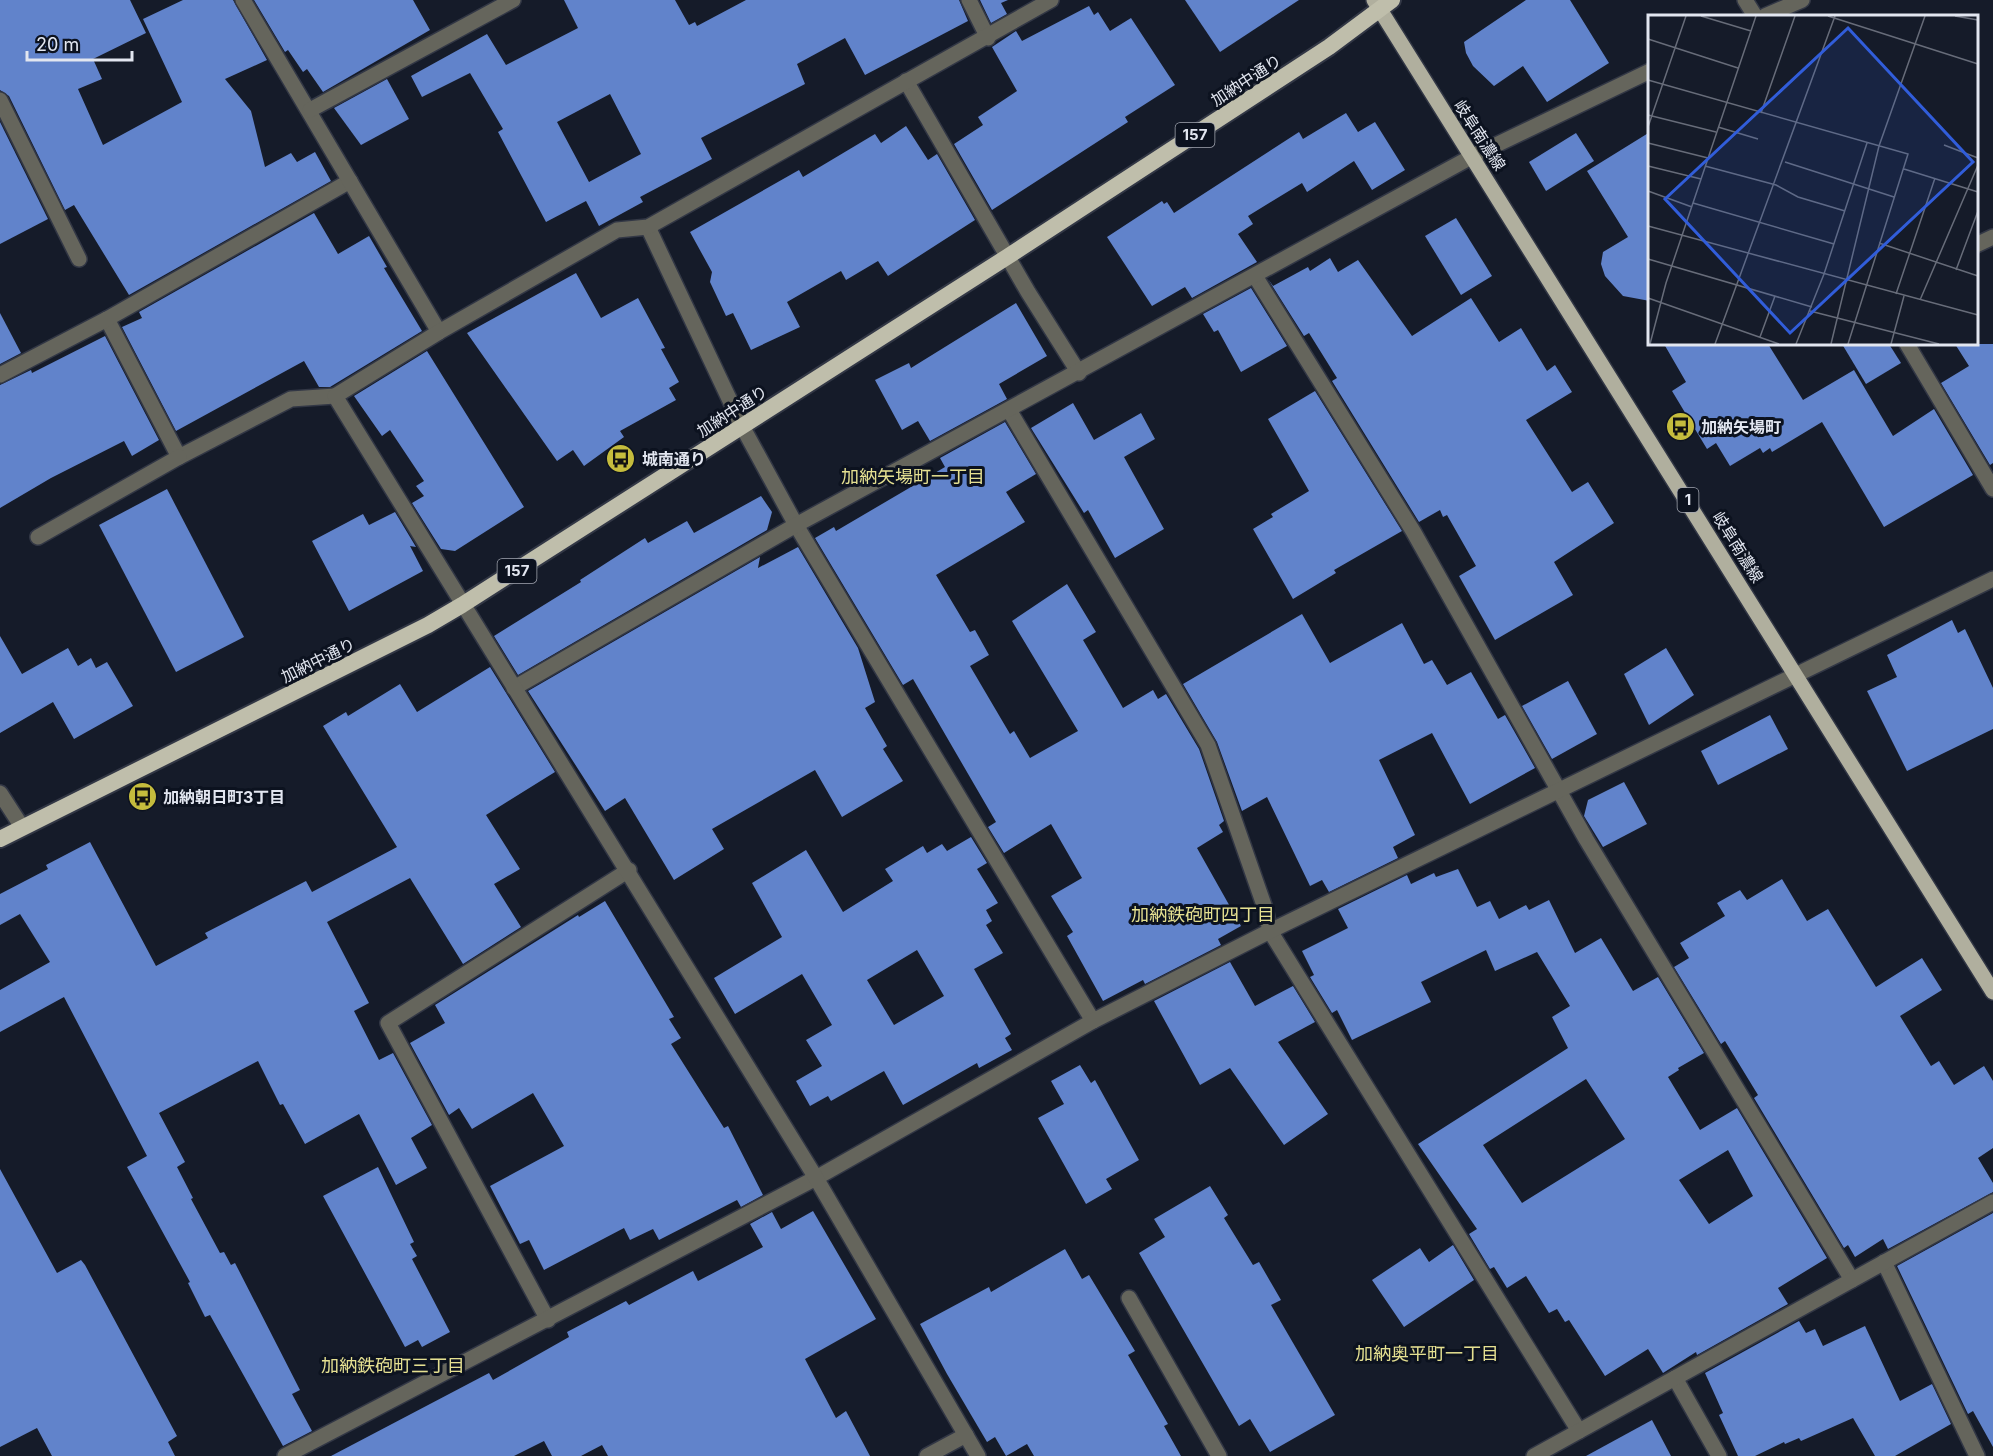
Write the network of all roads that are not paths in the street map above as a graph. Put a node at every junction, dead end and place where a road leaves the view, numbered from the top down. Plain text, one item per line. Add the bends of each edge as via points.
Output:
1 (243, 0) edge
2 (513, 0) edge
3 (969, 0) edge
4 (1051, 0) edge
5 (1745, 0) edge
6 (1802, 0) edge
7 (1382, 3) edge
8 (1754, 15) edge
9 (1767, 15) edge
10 (987, 38) junction
11 (1648, 72) edge
12 (906, 81) junction
13 (0, 100) edge
14 (310, 110) junction
15 (1473, 156) junction
16 (350, 181) junction
17 (648, 227) junction
18 (1993, 237) edge
19 (1978, 244) edge
20 (1007, 257) junction
21 (79, 258) dead end
22 (1256, 276) junction
23 (107, 320) junction
24 (439, 332) junction
25 (1908, 345) edge
26 (1079, 373) junction
27 (0, 375) edge
28 (335, 396) junction
29 (1009, 410) junction
30 (742, 426) junction
31 (179, 457) junction
32 (1993, 489) edge
33 (796, 525) junction
34 (38, 537) dead end
35 (1993, 579) edge
36 (462, 606) junction
37 (1797, 675) junction
38 (514, 688) junction
39 (1559, 790) junction
40 (0, 793) edge
41 (22, 827) junction
42 (0, 839) edge
43 (629, 870) junction
44 (1270, 931) junction
45 (1993, 992) edge
46 (1093, 1021) junction
47 (816, 1178) junction
48 (1993, 1202) edge
49 (1884, 1262) junction
50 (1852, 1280) junction
51 (1129, 1298) dead end
52 (548, 1320) junction
53 (1675, 1378) junction
54 (1579, 1431) junction
55 (966, 1435) junction
56 (285, 1456) edge
57 (927, 1456) edge
58 (978, 1456) edge
59 (1219, 1456) edge
60 (1533, 1456) edge
61 (1719, 1456) edge
62 (1977, 1456) edge

1 - 14 street
2 - 14 street
3 - 10 street
4 - 10 street
5 - 8 street
6 - 9 street
7 - 15 main road, 岐阜南濃線 / 1
7 - 20 highway, 加納中通り / 157 via 1329,47
10 - 12 street
11 - 15 street
12 - 17 street
12 - 20 street
13 - 21 street
14 - 16 street
15 - 22 street
15 - 37 main road, 岐阜南濃線 / 1
16 - 23 street
16 - 24 street
17 - 24 street via 617,230
17 - 30 street
18 - 19 street
20 - 26 street
20 - 30 highway, 加納中通り / 157
22 - 26 street
22 - 39 street via 1413,531
23 - 27 street
23 - 31 street
24 - 28 street
25 - 32 street
26 - 29 street
28 - 31 street via 291,399
28 - 36 street
29 - 33 street
29 - 44 street via 1208,745
30 - 33 street
30 - 36 highway, 加納中通り / 157
31 - 34 street
33 - 38 street
33 - 46 street
35 - 37 street
36 - 38 street
36 - 41 highway, 加納中通り / 157
37 - 39 street
37 - 45 main road, 岐阜南濃線 / 1
38 - 43 street
39 - 44 street
39 - 50 street
40 - 41 street
41 - 42 highway, 加納中通り / 157
43 - 47 street
43 - 52 street via 388,1023
44 - 46 street
44 - 54 street
46 - 47 street
47 - 52 street
47 - 55 street
48 - 49 street
49 - 50 street
49 - 62 street
50 - 53 street
51 - 59 street
52 - 56 street
53 - 54 street
53 - 61 street
54 - 60 street
55 - 57 street
55 - 58 street

